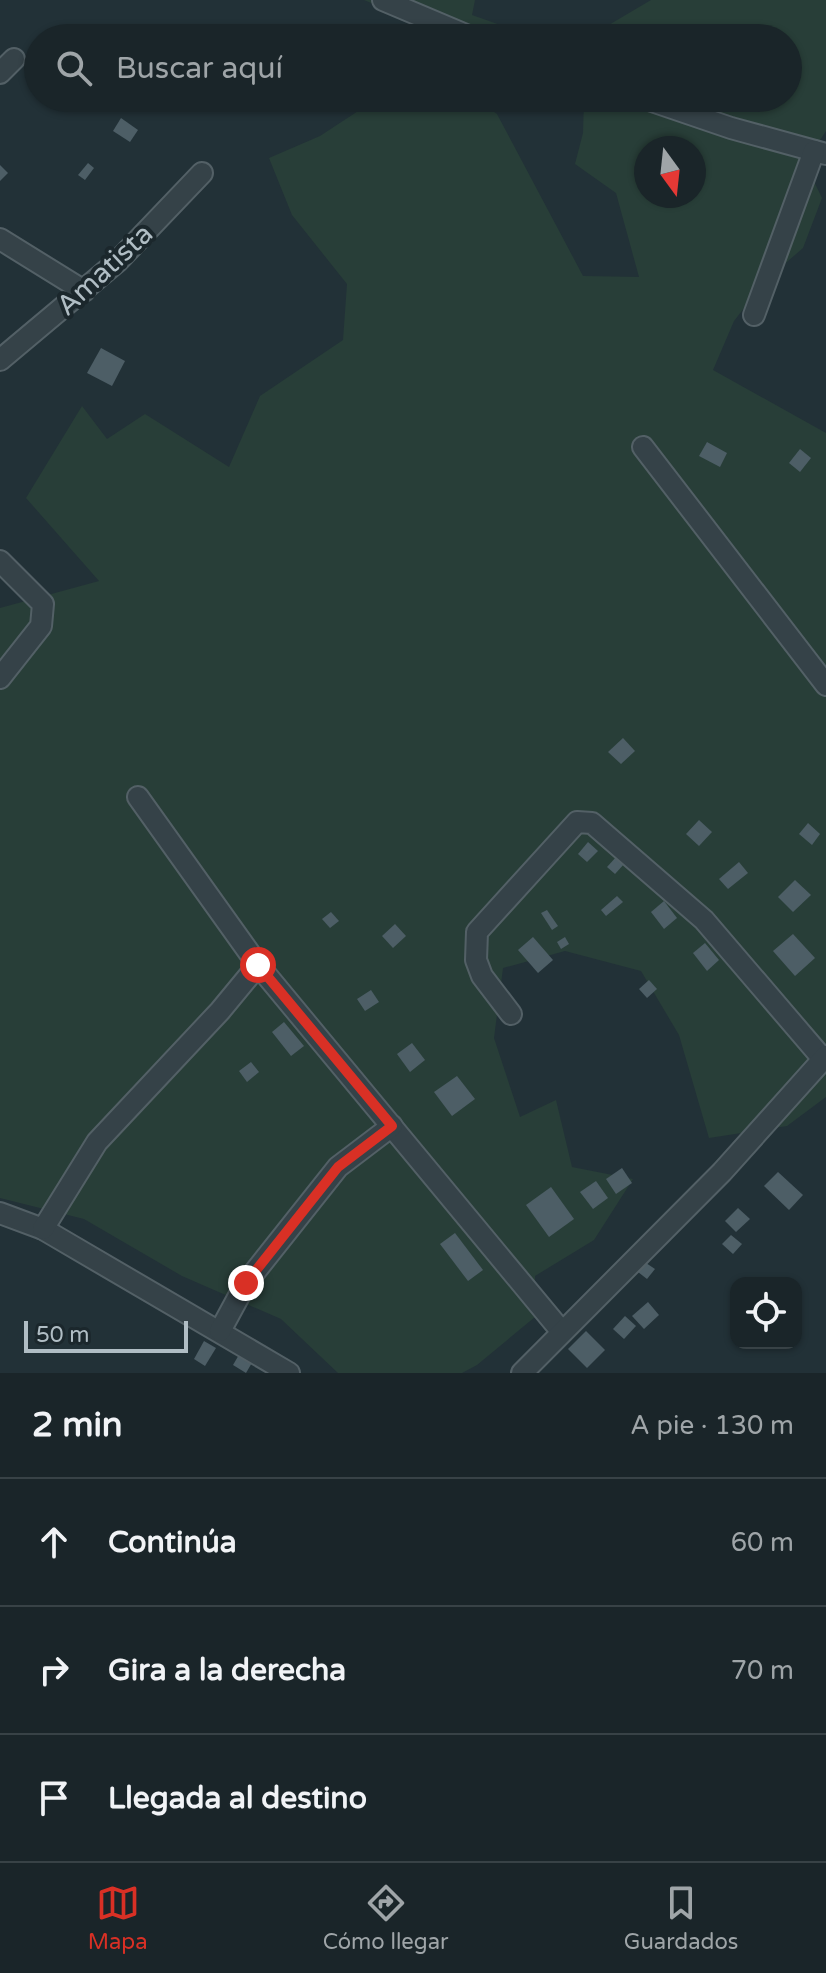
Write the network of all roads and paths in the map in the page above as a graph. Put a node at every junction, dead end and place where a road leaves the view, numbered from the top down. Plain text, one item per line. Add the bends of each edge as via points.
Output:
1 (383, 0) edge
2 (440, 24) edge
3 (689, 112) edge
4 (820, 152) edge
5 (202, 173) dead end
6 (0, 239) edge
7 (84, 291) junction
8 (754, 315) dead end
9 (0, 360) edge
10 (643, 447) dead end
11 (0, 561) edge
12 (0, 678) edge
13 (826, 685) edge
14 (138, 797) dead end
15 (258, 965) junction
16 (511, 1014) dead end
17 (825, 1057) edge
18 (392, 1126) junction
19 (0, 1213) edge
20 (43, 1229) junction
21 (220, 1331) junction
22 (562, 1332) junction
23 (289, 1373) edge
24 (522, 1373) edge

1 - 2 street
3 - 4 street
4 - 8 street
5 - 7 street, Amatista
6 - 7 street
7 - 9 street, Amatista
10 - 13 street
11 - 12 street via 43,604 41,626
14 - 15 street
15 - 18 street
15 - 20 street via 97,1142
16 - 17 street via 482,976 476,960 477,932 577,822 592,823 704,920
17 - 22 street via 722,1172
18 - 21 street via 338,1167 246,1283
18 - 22 street
19 - 20 street
20 - 21 street
21 - 23 street
22 - 24 street

